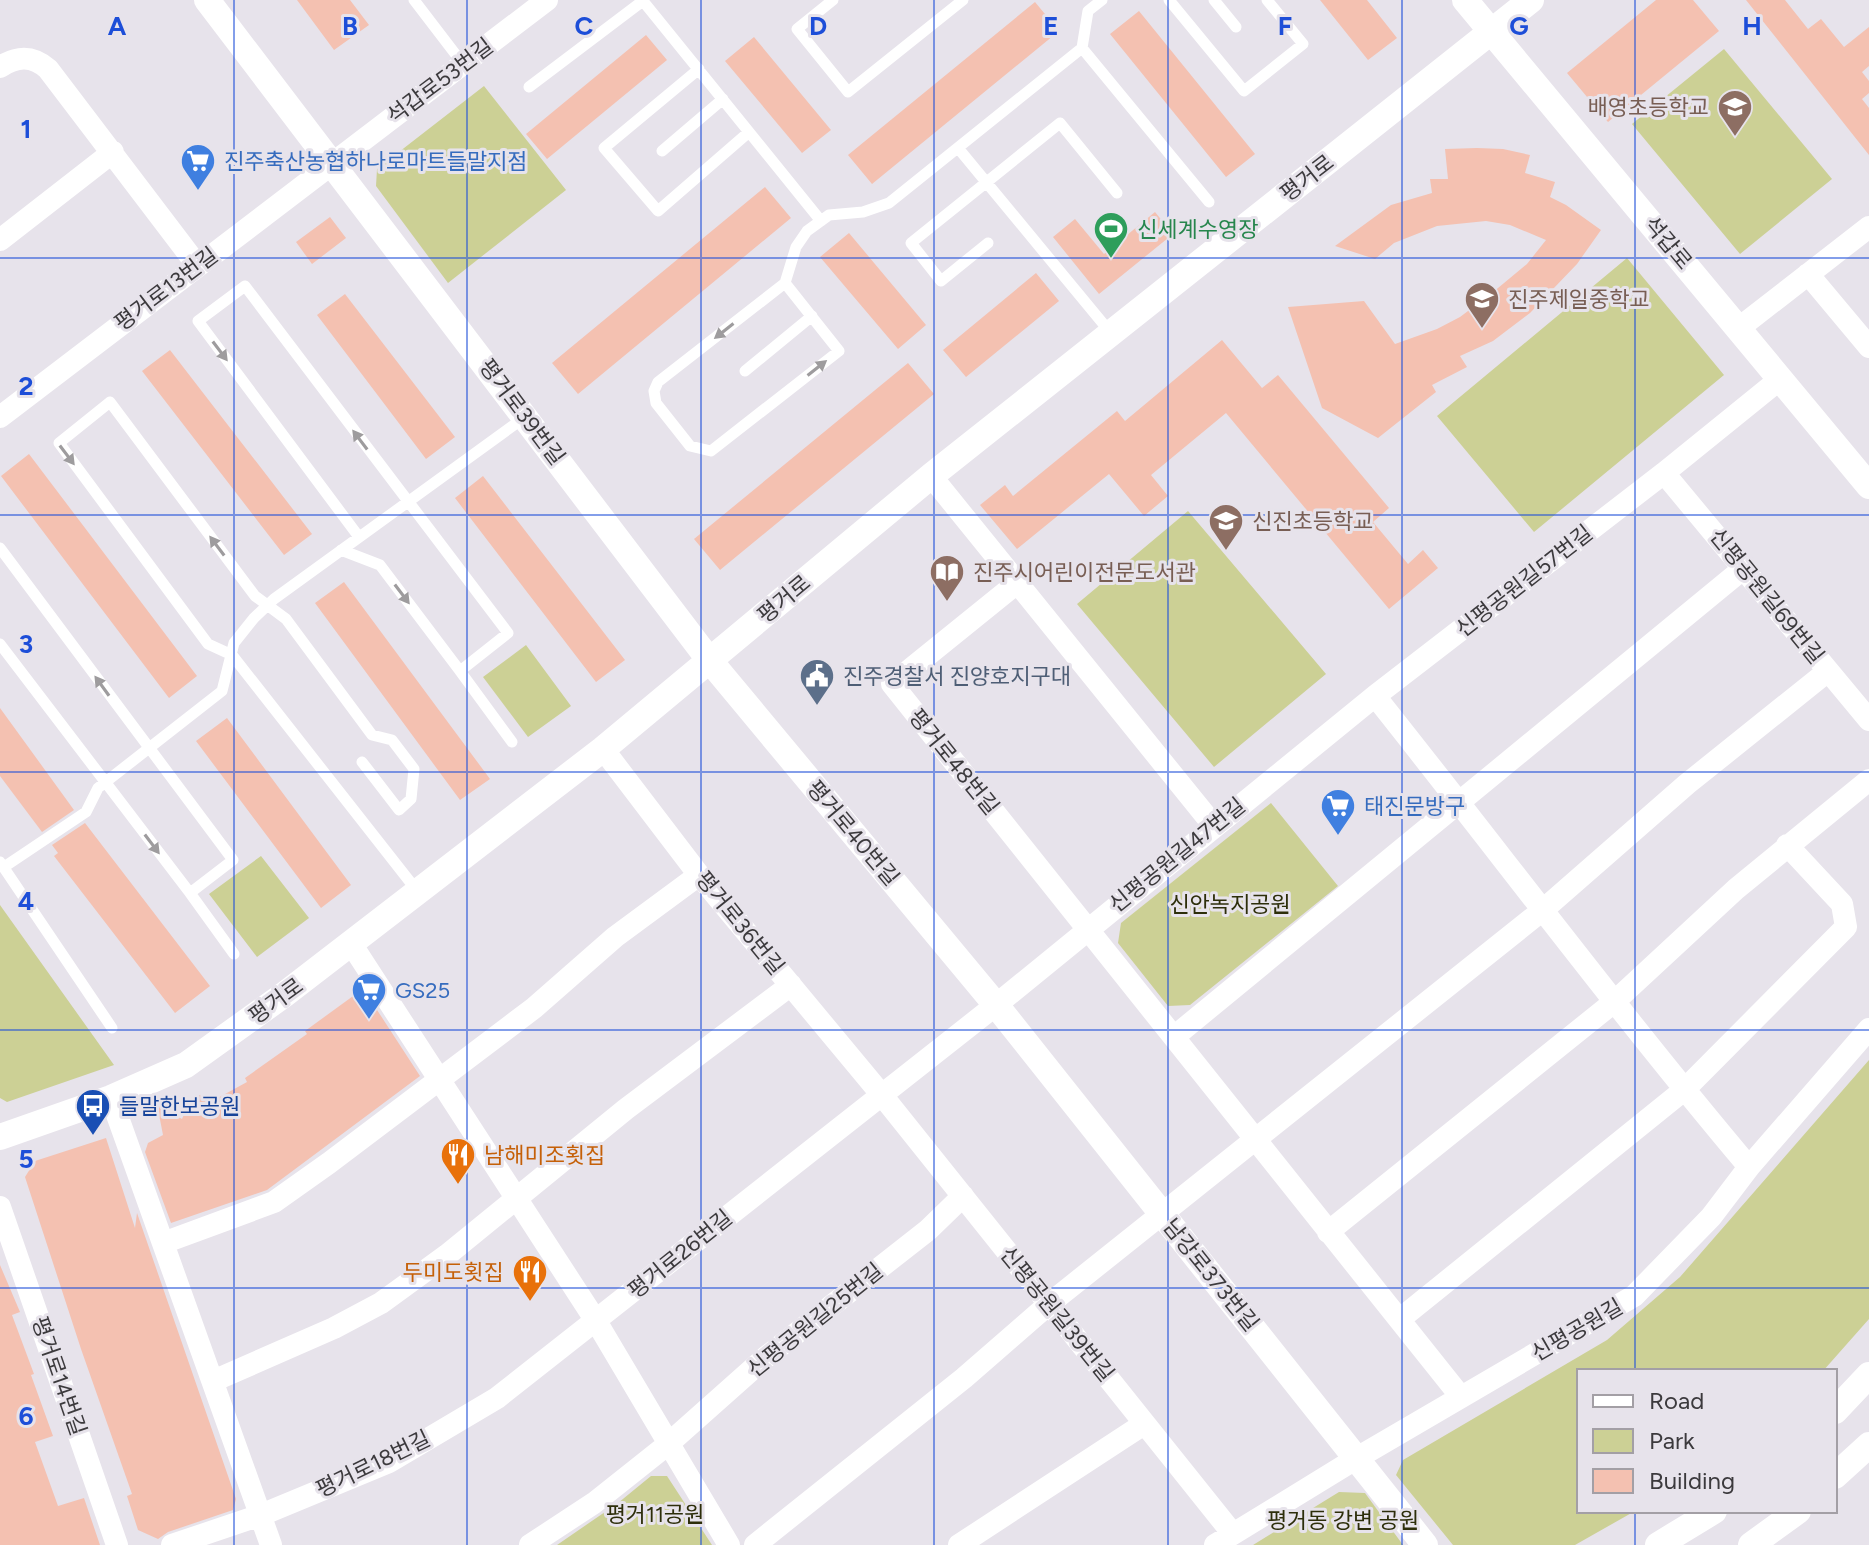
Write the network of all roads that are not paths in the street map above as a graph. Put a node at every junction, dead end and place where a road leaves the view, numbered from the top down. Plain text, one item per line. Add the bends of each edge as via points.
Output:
1 (207, 0) edge
2 (414, 0) edge
3 (547, 0) edge
4 (643, 0) edge
5 (833, 0) edge
6 (963, 0) edge
7 (1169, 0) edge
8 (1214, 0) edge
9 (1267, 0) edge
10 (1465, 0) edge
11 (1531, 0) edge
12 (1097, 1) edge
13 (1236, 27) dead end
14 (1492, 32) junction
15 (1082, 48) junction
16 (463, 64) junction
17 (0, 67) edge
18 (699, 69) junction
19 (529, 87) dead end
20 (723, 99) junction
21 (749, 132) junction
22 (958, 148) junction
23 (662, 151) dead end
24 (113, 152) junction
25 (333, 163) junction
26 (985, 183) junction
27 (1117, 193) dead end
28 (1209, 202) dead end
29 (821, 221) junction
30 (1869, 227) edge
31 (0, 240) edge
32 (988, 243) dead end
33 (197, 265) junction
34 (1808, 274) junction
35 (785, 283) junction
36 (812, 316) junction
37 (1739, 328) junction
38 (1110, 333) junction
39 (1869, 347) edge
40 (745, 371) dead end
41 (1780, 379) junction
42 (525, 416) junction
43 (0, 417) edge
44 (1664, 473) junction
45 (931, 476) junction
46 (1869, 486) edge
47 (407, 502) junction
48 (359, 537) junction
49 (341, 550) junction
50 (2, 556) edge
51 (1744, 568) junction
52 (1017, 583) junction
53 (267, 605) junction
54 (0, 644) edge
55 (232, 655) junction
56 (710, 661) junction
57 (460, 671) junction
58 (1828, 671) junction
59 (1375, 696) junction
60 (1869, 720) edge
61 (512, 742) dead end
62 (148, 749) junction
63 (603, 749) junction
64 (362, 762) dead end
65 (1869, 780) edge
66 (105, 782) junction
67 (1460, 802) junction
68 (1214, 826) junction
69 (1787, 845) junction
70 (2, 864) edge
71 (699, 875) junction
72 (190, 893) junction
73 (418, 893) junction
74 (1544, 909) junction
75 (1088, 927) junction
76 (352, 945) junction
77 (234, 954) dead end
78 (791, 985) junction
79 (1614, 1002) junction
80 (996, 1005) junction
81 (112, 1028) dead end
82 (1869, 1029) edge
83 (1175, 1036) junction
84 (439, 1080) junction
85 (1684, 1090) junction
86 (881, 1094) junction
87 (111, 1098) junction
88 (0, 1137) edge
89 (1256, 1139) junction
90 (1749, 1167) junction
91 (963, 1196) junction
92 (515, 1197) junction
93 (0, 1207) edge
94 (1162, 1214) junction
95 (1328, 1232) junction
96 (163, 1243) junction
97 (1049, 1304) junction
98 (1400, 1319) junction
99 (596, 1321) junction
100 (1869, 1375) edge
101 (213, 1381) junction
102 (1461, 1397) junction
103 (1837, 1409) edge
104 (1144, 1424) junction
105 (667, 1445) junction
106 (1869, 1445) edge
107 (1357, 1458) junction
108 (1837, 1474) edge
109 (1711, 1513) edge
110 (1795, 1513) edge
111 (261, 1515) junction
112 (1224, 1540) edge
113 (117, 1545) edge
114 (172, 1545) edge
115 (271, 1545) edge
116 (530, 1545) edge
117 (729, 1545) edge
118 (755, 1545) edge
119 (959, 1545) edge
120 (1425, 1545) edge
121 (1658, 1545) edge
122 (1751, 1545) edge

1 - 25 street, 평거로39번길
2 - 16 lane
3 - 16 street, 석갑로53번길
4 - 18 lane
4 - 19 lane
5 - 6 lane via 797,29 848,92
7 - 9 lane via 1244,91 1303,44
8 - 13 lane
10 - 14 street, 석갑로
11 - 14 street, 평거로
12 - 15 lane via 1088,11
14 - 37 street, 석갑로
14 - 38 street, 평거로
15 - 22 lane
15 - 28 lane
16 - 25 street, 석갑로53번길
17 - 24 street via 21,58 48,69
18 - 20 lane
18 - 21 lane via 604,148 658,211
20 - 21 lane
20 - 23 lane
21 - 29 lane
22 - 26 lane
22 - 29 lane via 889,203
24 - 31 street
24 - 33 street
25 - 33 street, 평거로13번길
25 - 42 street, 평거로39번길
26 - 27 lane via 1060,123
26 - 32 lane via 911,243 941,281
26 - 38 lane
29 - 35 lane via 796,247
30 - 34 street
33 - 43 street, 평거로13번길
34 - 37 street
34 - 39 street
35 - 36 lane
35 -> 36 lane via 658,382 656,403 690,446 711,451 839,351
36 - 40 lane
37 - 41 street, 석갑로
38 - 45 street, 평거로
41 - 44 street, 신평공원길57번길
41 - 46 street, 석갑로
42 - 47 lane
42 - 56 street, 평거로39번길
44 - 51 street, 신평공원길69번길
44 - 59 street, 신평공원길57번길
45 - 52 street
45 - 56 street, 평거로
47 - 48 lane
47 -> 48 lane via 245,286 198,321
47 - 57 lane via 508,633
48 - 49 lane
49 - 53 lane
49 -> 57 lane via 380,565
62 -> 50 lane
51 - 58 street, 신평공원길69번길
51 - 67 street
52 - 68 street
52 - 75 street, 평거로48번길 via 892,684
53 - 55 lane via 234,643
53 -> 55 lane via 110,402 59,443 208,644
53 - 64 lane via 286,619 372,735 392,740 414,769 411,799 399,810
54 - 66 lane
55 - 62 lane via 222,691
55 - 73 lane
56 - 63 street, 평거로
56 - 80 street, 평거로40번길
57 - 61 lane
58 - 60 street, 신평공원길69번길
58 - 74 street
59 - 67 street
59 - 68 street, 신평공원길47번길
62 - 66 lane
62 - 72 lane via 233,860
63 - 71 street, 평거로36번길
63 - 73 street, 평거로
65 - 69 street
66 - 70 lane via 86,812
66 -> 72 lane
67 - 74 street
67 - 83 street
68 - 75 street, 신평공원길47번길
69 - 79 street
69 - 85 street via 1842,904 1846,927
70 - 81 lane
71 - 78 street, 평거로36번길
71 - 84 street
72 - 77 lane
73 - 76 street, 평거로
74 - 79 street
74 - 89 street
75 - 80 street, 평거로26번길
75 - 83 street, 신평공원길47번길
76 - 84 street
76 - 87 street, 평거로 via 186,1065
78 - 86 street, 평거로36번길
78 - 92 street
79 - 85 street
79 - 95 street
80 - 86 street, 평거로26번길
80 - 94 street, 남강로373번길
82 - 90 street, 신평공원길
83 - 89 street, 신평공원길47번길
84 - 92 street
84 - 96 street via 274,1202
85 - 90 street
85 - 98 street
86 - 91 street, 신평공원길39번길
86 - 99 street, 평거로26번길
87 - 88 street, 평거로
87 - 96 street
89 - 94 street
89 - 95 street, 신평공원길47번길
90 - 102 street, 신평공원길 via 1711,1217 1634,1296
91 - 97 street, 신평공원길39번길
91 - 105 street, 신평공원길25번길
92 - 99 street
92 - 101 street via 381,1303
93 - 113 street, 평거로14번길
94 - 97 street
94 - 107 street, 남강로373번길
95 - 98 street, 신평공원길47번길
96 - 101 street
97 - 104 street, 신평공원길39번길
97 - 118 street
98 - 102 street, 신평공원길47번길
99 - 105 street
99 - 111 street, 평거로18번길 via 497,1398 389,1462
100 - 103 street
101 - 111 street
102 - 107 street, 신평공원길
104 - 112 street, 신평공원길39번길
104 - 119 street
105 - 116 street, 신평공원길25번길
105 - 117 street
106 - 108 street
107 - 112 street, 신평공원길
107 - 120 street, 남강로373번길
109 - 121 street
110 - 122 street
111 - 114 street, 평거로18번길
111 - 115 street

